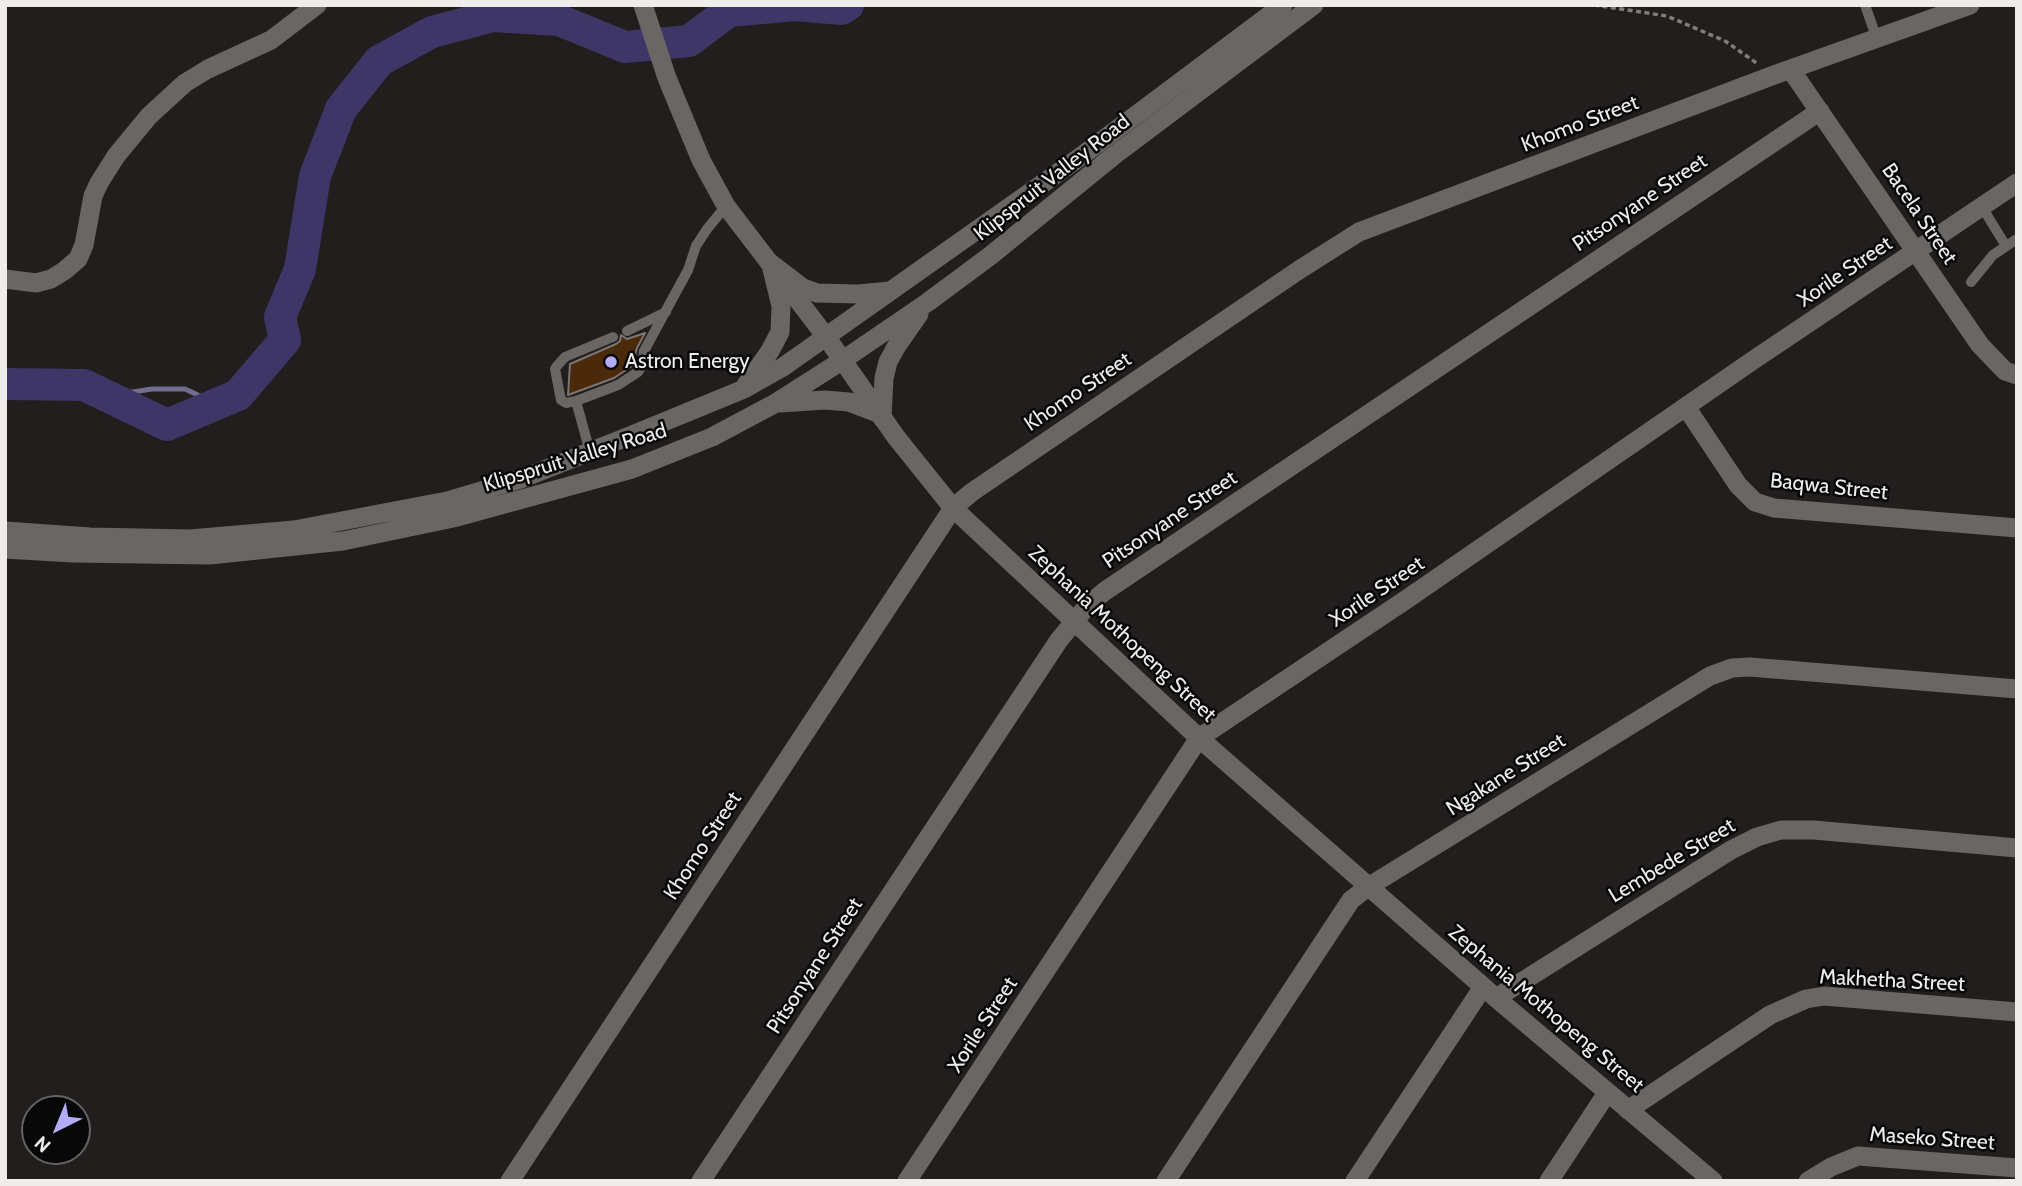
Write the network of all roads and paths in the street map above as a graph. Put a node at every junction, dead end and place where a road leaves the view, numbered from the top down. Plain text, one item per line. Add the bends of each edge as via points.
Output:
1 (317, 5) edge
2 (643, 5) edge
3 (1283, 5) edge
4 (1314, 5) edge
5 (1594, 5) edge
6 (1865, 5) edge
7 (1970, 5) edge
8 (1877, 39) junction
9 (1783, 73) junction
10 (1820, 111) junction
11 (2017, 183) edge
12 (726, 206) junction
13 (1982, 207) junction
14 (2017, 239) edge
15 (2006, 246) junction
16 (1916, 251) junction
17 (770, 264) junction
18 (5, 279) edge
19 (1971, 282) dead end
20 (890, 291) junction
21 (928, 302) junction
22 (666, 313) junction
23 (627, 331) dead end
24 (613, 337) dead end
25 (827, 338) junction
26 (843, 360) junction
27 (2017, 375) edge
28 (744, 389) junction
29 (576, 401) junction
30 (774, 404) junction
31 (1686, 407) junction
32 (880, 415) junction
33 (590, 452) junction
34 (953, 508) junction
35 (2017, 528) edge
36 (5, 531) edge
37 (5, 549) edge
38 (1073, 621) junction
39 (2017, 689) edge
40 (1199, 738) junction
41 (2017, 848) edge
42 (1368, 887) junction
43 (1489, 993) junction
44 (2017, 1012) edge
45 (1607, 1093) junction
46 (1628, 1110) junction
47 (2017, 1168) edge
48 (510, 1181) edge
49 (701, 1181) edge
50 (907, 1181) edge
51 (1166, 1181) edge
52 (1355, 1181) edge
53 (1549, 1181) edge
54 (1713, 1181) edge
55 (1808, 1181) edge

1 - 18 street via 271,40 185,83 149,116 99,183 78,259 51,279 36,283
2 - 12 street, Zephania Mothopeng Street via 667,78
3 - 20 street, Klipspruit Valley Road via 1076,160
4 - 21 street, Klipspruit Valley Road
5 - 9 path via 1667,16
6 - 8 lane
7 - 8 street, Khomo Street
8 - 9 street, Khomo Street
9 - 10 street, Bacela Street
9 - 34 street, Khomo Street via 1359,232
10 - 16 street, Bacela Street
10 - 38 street, Pitsonyane Street via 1105,591
11 - 13 street, Xorile Street
12 - 17 street, Zephania Mothopeng Street
12 - 22 lane via 696,246
13 - 15 lane
13 - 16 street, Xorile Street
14 - 15 lane
15 - 19 lane
16 - 27 street, Bacela Street via 1980,345 2006,371
16 - 31 street, Xorile Street
17 - 20 street via 817,293
17 - 25 street, Zephania Mothopeng Street
17 - 28 street via 782,306 780,332
20 - 25 street, Klipspruit Valley Road
21 - 26 street, Klipspruit Valley Road
21 - 32 street via 888,362
22 - 23 lane
22 - 29 lane via 644,351 638,372
24 - 29 lane via 565,357 555,369 561,400
25 - 26 street, Zephania Mothopeng Street
25 - 28 street, Klipspruit Valley Road
26 - 30 street, Klipspruit Valley Road
26 - 32 street, Zephania Mothopeng Street
28 - 33 street, Klipspruit Valley Road
29 - 33 lane
30 - 32 street via 849,402
30 - 37 street, Klipspruit Valley Road via 712,437 632,469 453,518 343,541 210,555
31 - 35 street, Baqwa Street via 1738,485 1755,502 1774,508
31 - 40 street, Xorile Street
32 - 34 street, Zephania Mothopeng Street
33 - 36 street, Klipspruit Valley Road via 447,501 294,530 190,539
34 - 38 street, Zephania Mothopeng Street
34 - 48 street, Khomo Street
38 - 40 street, Zephania Mothopeng Street
38 - 49 street, Pitsonyane Street
39 - 42 street, Ngakane Street via 1732,668 1710,676
40 - 42 street, Zephania Mothopeng Street
40 - 50 street, Xorile Street
41 - 43 street, Lembede Street via 1781,830 1756,837 1721,856
42 - 43 street, Zephania Mothopeng Street
42 - 51 street, Ngakane Street via 1351,900
43 - 45 street, Zephania Mothopeng Street
43 - 52 street, Lembede Street
44 - 46 street, Makhetha Street via 1824,996 1806,999 1770,1015
45 - 46 street, Zephania Mothopeng Street
45 - 53 street
46 - 54 street, Zephania Mothopeng Street
47 - 55 street, Maseko Street via 1858,1156

